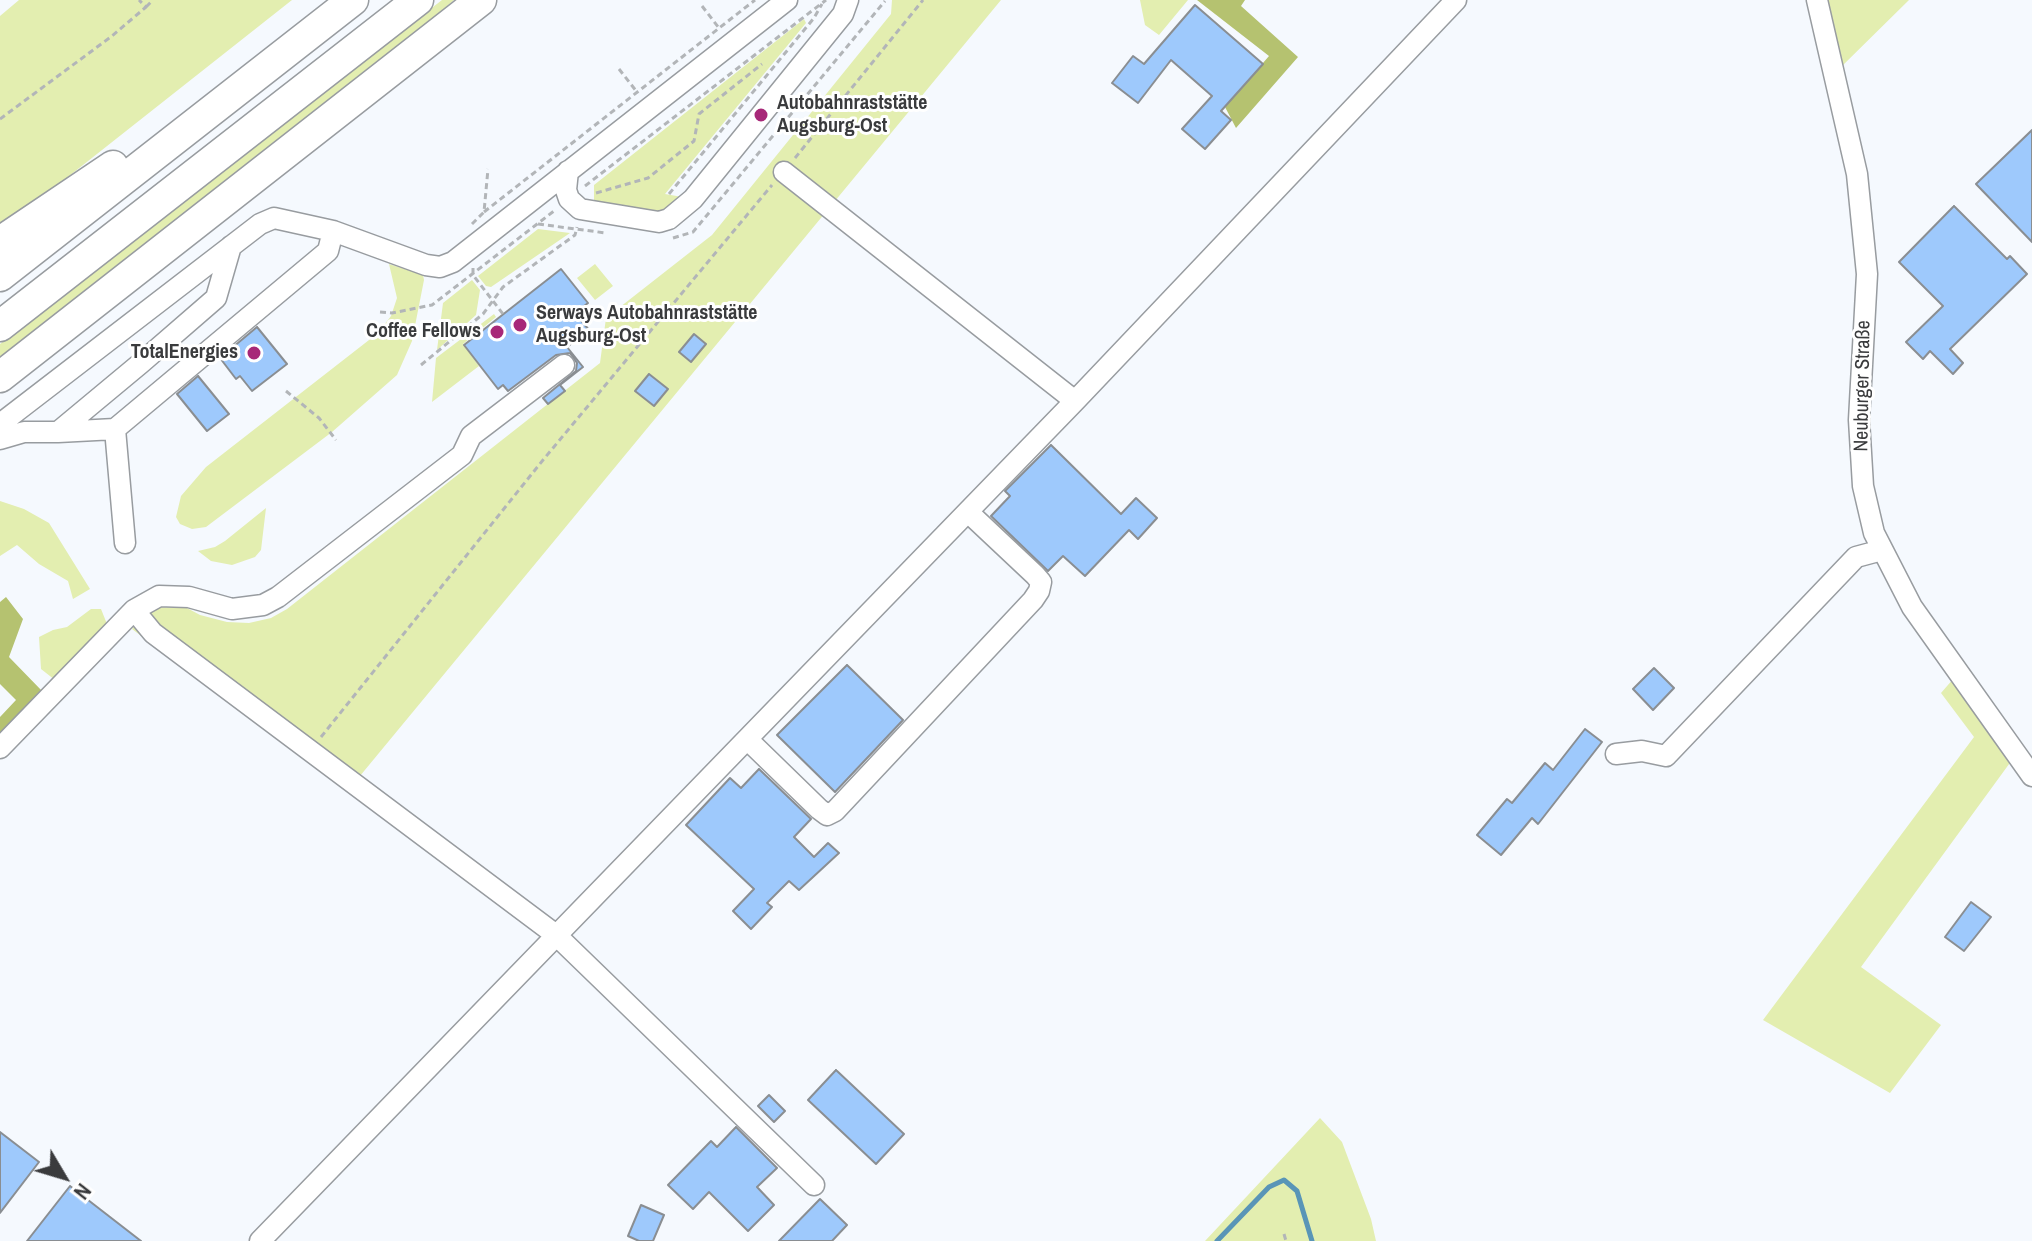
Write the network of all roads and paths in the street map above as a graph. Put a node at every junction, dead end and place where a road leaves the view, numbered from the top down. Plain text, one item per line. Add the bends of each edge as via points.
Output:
1 (139, 0) edge
2 (153, 0) edge
3 (353, 0) edge
4 (418, 0) edge
5 (481, 0) edge
6 (755, 0) edge
7 (787, 0) edge
8 (825, 0) edge
9 (848, 0) edge
10 (923, 0) edge
11 (1456, 0) edge
12 (1817, 0) edge
13 (702, 6) dead end
14 (146, 7) junction
15 (719, 28) junction
16 (762, 64) dead end
17 (619, 69) dead end
18 (253, 78) junction
19 (637, 92) junction
20 (0, 119) edge
21 (568, 171) junction
22 (784, 172) junction
23 (574, 204) junction
24 (484, 212) dead end
25 (647, 220) junction
26 (333, 231) junction
27 (0, 242) edge
28 (231, 246) junction
29 (0, 276) edge
30 (493, 301) junction
31 (380, 312) dead end
32 (503, 314) dead end
33 (0, 326) edge
34 (421, 365) dead end
35 (564, 365) dead end
36 (0, 377) edge
37 (286, 391) dead end
38 (1075, 401) junction
39 (0, 424) edge
40 (115, 429) junction
41 (58, 432) junction
42 (0, 439) edge
43 (336, 440) dead end
44 (968, 512) junction
45 (125, 543) dead end
46 (1882, 550) junction
47 (134, 610) junction
48 (747, 739) junction
49 (0, 748) edge
50 (311, 749) junction
51 (1616, 754) dead end
52 (2032, 776) edge
53 (556, 935) junction
54 (814, 1185) dead end
55 (1284, 1234) dead end
56 (260, 1241) edge
57 (1286, 1241) edge

1 - 14 path
2 - 14 path
3 - 18 highway
4 - 33 highway
5 - 36 highway
6 - 15 path
7 - 21 street
8 - 23 path
8 - 25 path
9 - 25 street via 843,14 693,199 669,219
10 - 22 path
11 - 38 street
12 - 46 street, Neuburger Straße via 1857,174 1867,274 1859,420 1863,486
13 - 15 path
14 - 20 path
15 - 19 path
16 - 23 path via 699,114 694,141 648,178 581,197
17 - 19 path
18 - 27 highway
18 - 29 highway
19 - 24 path
21 - 23 street via 566,190
21 - 26 street via 440,267
22 - 38 street
22 - 50 path
23 - 25 street
23 - 30 path via 575,235 503,287
23 - 31 path via 432,305
26 - 28 street via 274,218
26 - 40 street via 328,251
28 - 39 street
28 - 41 street via 216,298
30 - 32 path
30 - 34 path
35 - 47 street via 471,436 462,455 278,597 232,609 189,597 159,596
37 - 43 path
38 - 44 street
40 - 41 street
40 - 45 street
41 - 42 street via 24,432
44 - 48 street
44 - 48 street via 1035,575 1041,582 1039,591 835,811 827,815 819,809
46 - 51 street via 1856,557 1666,756 1642,751
46 - 52 street, Neuburger Straße via 1912,607
47 - 49 street
47 - 50 street via 153,633
48 - 53 street
50 - 53 street
53 - 54 street
53 - 56 street
55 - 57 path

